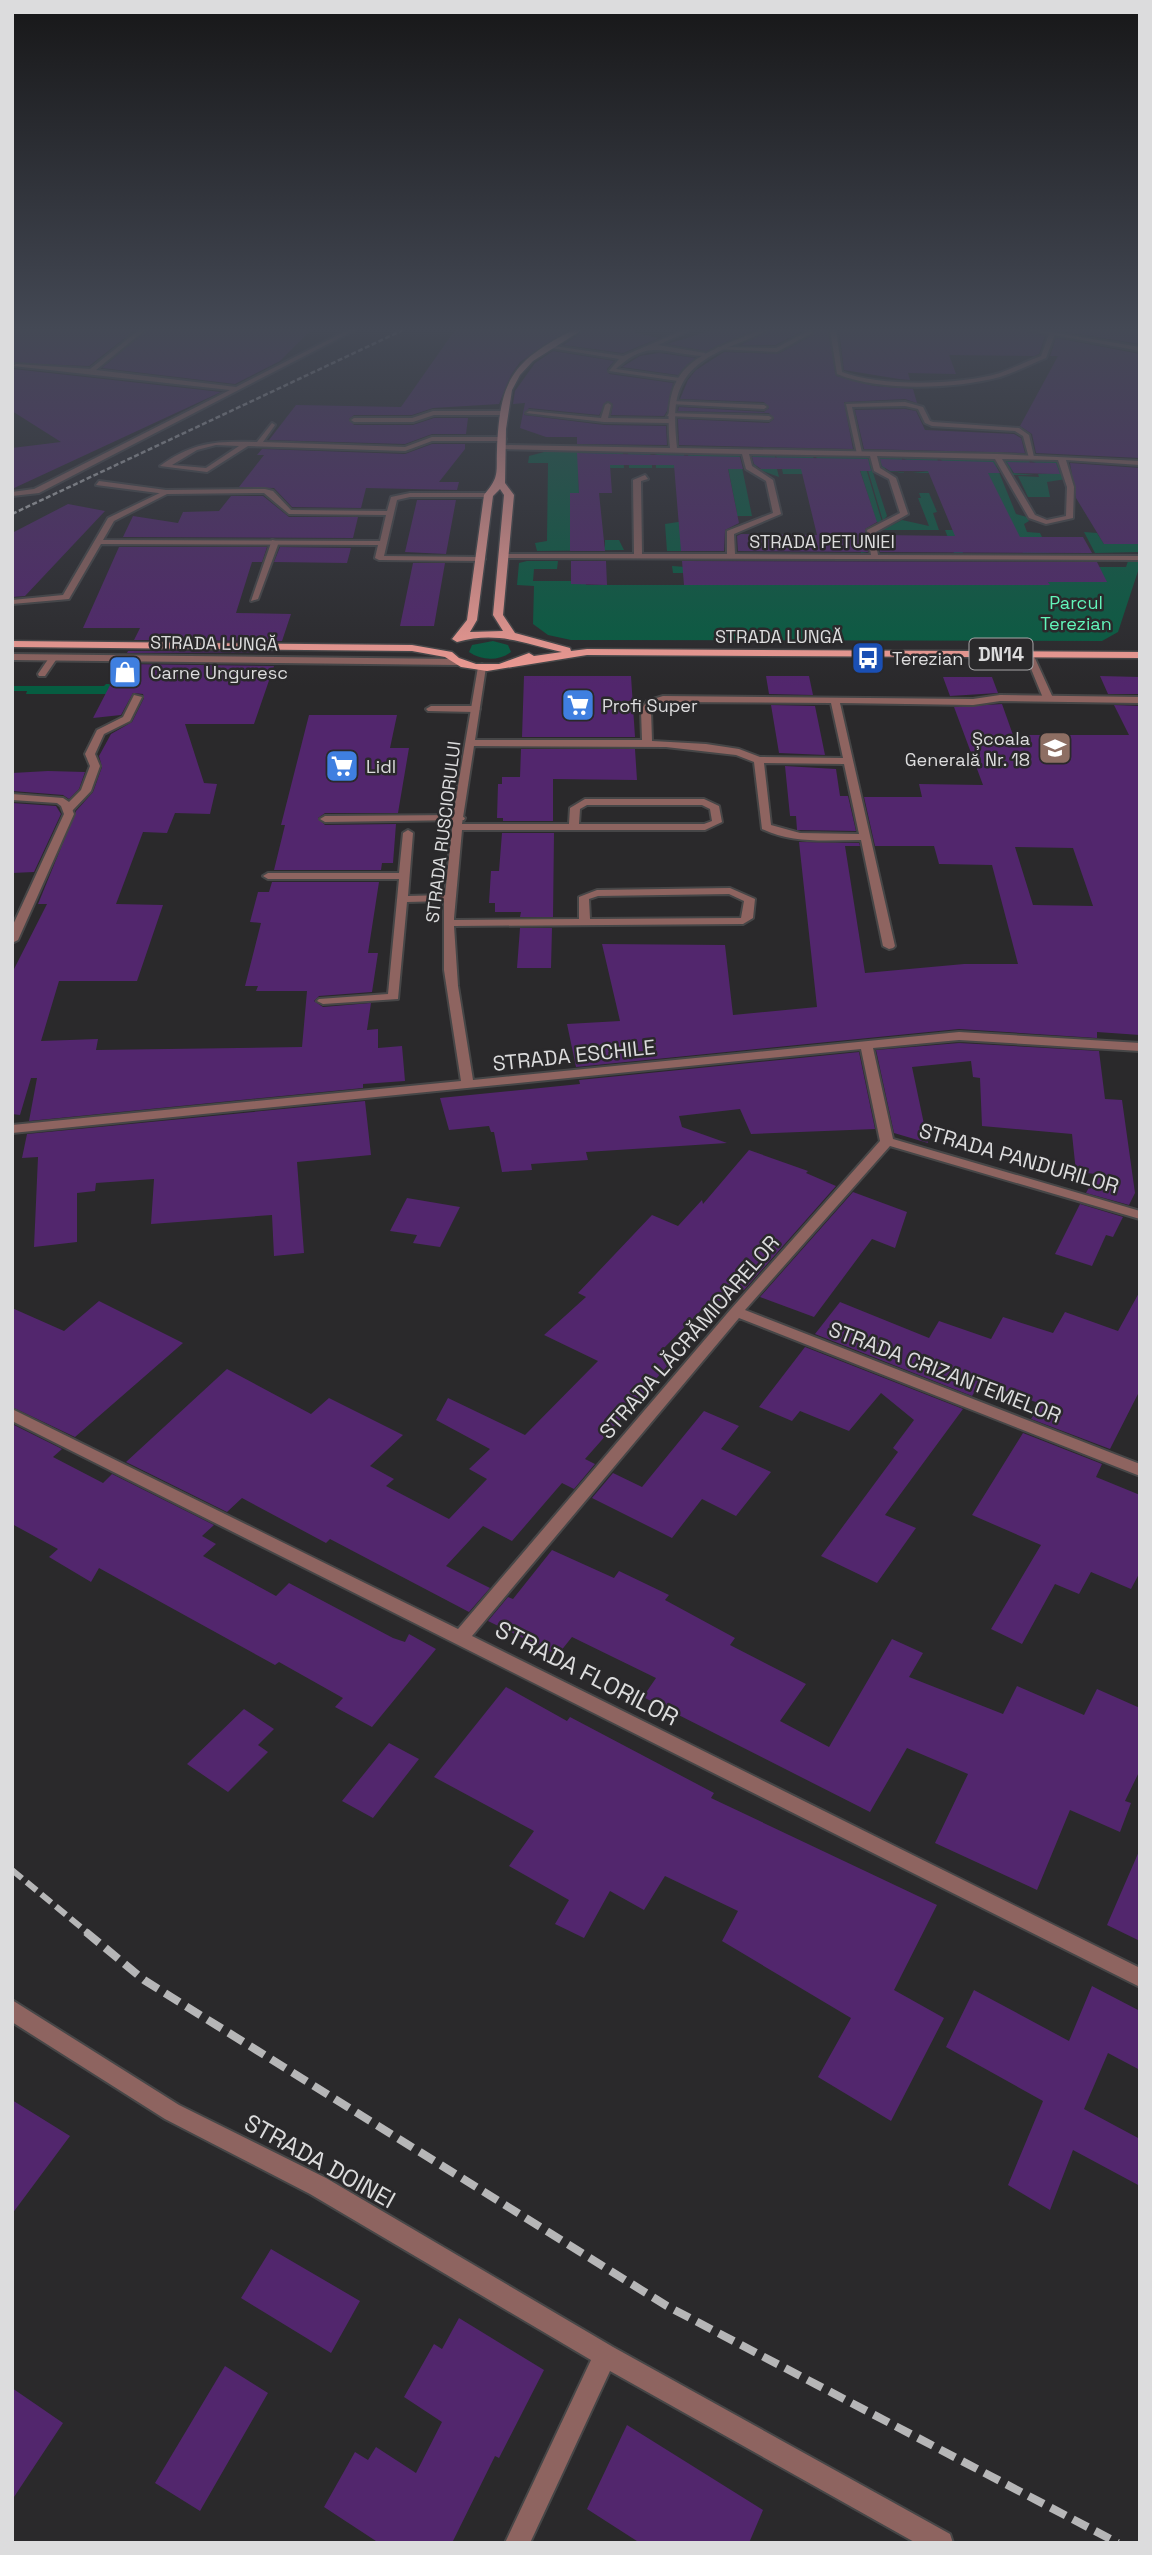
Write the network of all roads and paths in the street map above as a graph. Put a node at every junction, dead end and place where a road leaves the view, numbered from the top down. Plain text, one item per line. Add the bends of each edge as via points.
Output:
1 (119, 449) edge
2 (197, 449) edge
3 (239, 449) edge
4 (503, 449) edge
5 (682, 449) edge
6 (858, 449) edge
7 (1029, 449) edge
8 (745, 451) junction
9 (859, 453) junction
10 (872, 453) junction
11 (997, 456) junction
12 (1031, 457) junction
13 (1062, 458) junction
14 (1140, 463) edge
15 (645, 477) dead end
16 (99, 483) dead end
17 (500, 483) junction
18 (166, 492) junction
19 (12, 494) edge
20 (489, 495) junction
21 (390, 513) junction
22 (98, 542) junction
23 (275, 542) junction
24 (382, 543) junction
25 (505, 556) junction
26 (638, 556) junction
27 (731, 556) junction
28 (876, 557) junction
29 (1140, 558) edge
30 (481, 559) junction
31 (254, 598) dead end
32 (12, 602) edge
33 (510, 634) junction
34 (457, 639) junction
35 (527, 641) junction
36 (12, 644) edge
37 (412, 649) junction
38 (587, 652) junction
39 (448, 654) junction
40 (1030, 654) junction
41 (1140, 655) edge
42 (12, 657) edge
43 (54, 657) junction
44 (522, 661) junction
45 (458, 662) junction
46 (482, 667) junction
47 (42, 674) dead end
48 (136, 697) dead end
49 (1048, 698) junction
50 (1140, 699) edge
51 (835, 700) junction
52 (431, 709) dead end
53 (475, 709) junction
54 (471, 743) junction
55 (648, 744) junction
56 (759, 761) junction
57 (847, 761) junction
58 (12, 797) edge
59 (68, 809) junction
60 (326, 819) dead end
61 (459, 823) junction
62 (574, 826) junction
63 (408, 833) dead end
64 (863, 837) junction
65 (268, 876) dead end
66 (404, 876) junction
67 (452, 898) junction
68 (402, 900) junction
69 (585, 922) junction
70 (449, 923) junction
71 (12, 940) edge
72 (889, 946) dead end
73 (323, 1001) dead end
74 (866, 1045) junction
75 (1140, 1047) edge
76 (468, 1085) junction
77 (12, 1129) edge
78 (887, 1141) junction
79 (1140, 1215) edge
80 (736, 1312) junction
81 (12, 1414) edge
82 (1140, 1470) edge
83 (461, 1637) junction
84 (1140, 1978) edge
85 (12, 2010) edge
86 (605, 2355) junction
87 (517, 2543) edge
88 (941, 2543) edge

1 - 19 street via 36,491
2 - 3 street via 164,466 207,470
4 - 17 main road
5 - 8 street
6 - 9 street
7 - 12 street
8 - 9 street
8 - 27 street via 749,467 769,480 777,514 730,533
9 - 10 street
10 - 11 street
10 - 28 street via 877,469 892,478 904,513 870,532
11 - 12 street
11 - 13 street via 1032,516 1058,522 1069,518 1073,488
12 - 13 street
13 - 14 street
15 - 26 street via 636,480
16 - 18 street
17 - 20 main road
17 - 25 main road via 509,495
18 - 21 street via 265,491 289,512
18 - 22 street via 111,520
20 - 21 street via 400,496 394,499
20 - 30 main road
21 - 24 street
22 - 23 street
22 - 32 street via 66,597
23 - 24 street
23 - 31 street
24 - 30 street via 379,558
25 - 26 street, STRADA PETUNIEI
25 - 33 main road via 498,615
26 - 27 street, STRADA PETUNIEI
27 - 28 street, STRADA PETUNIEI
28 - 29 street, STRADA PETUNIEI
30 - 34 main road via 471,624
33 - 34 main road, DN14
33 - 35 main road, DN14
34 - 37 main road, STRADA LUNGĂ
34 - 39 main road
35 - 38 main road, STRADA LUNGĂ / DN14
35 - 44 main road via 532,651
36 - 37 main road, STRADA LUNGĂ
37 - 39 main road, STRADA LUNGĂ
38 - 40 main road, STRADA LUNGĂ / DN14
38 - 44 main road, STRADA LUNGĂ / DN14
39 - 45 main road, DN14
40 - 41 main road, STRADA LUNGĂ / DN14
40 - 49 street
42 - 43 street, STRADA LUNGĂ
43 - 45 street, STRADA LUNGĂ
43 - 47 street
44 - 46 main road, DN14
45 - 46 main road, DN14
46 - 53 street, STRADA RUSCIORULUI
48 - 59 street via 127,719 100,732 90,754 95,766 86,791
49 - 50 street
49 - 51 street
51 - 55 street via 655,700 646,710
51 - 57 street
52 - 53 street
53 - 54 street, STRADA RUSCIORULUI
54 - 55 street
54 - 61 street, STRADA RUSCIORULUI
55 - 56 street via 740,751
56 - 57 street
56 - 64 street via 766,827 790,834
57 - 64 street
58 - 59 street via 51,799
59 - 71 street
60 - 61 street
61 - 62 street
61 - 67 street, STRADA RUSCIORULUI
62 - 62 street via 705,827 717,822 715,808 704,802 585,802 575,808
63 - 66 street, STRADA RUSCIORULUI
64 - 72 street
65 - 66 street, STRADA RUSCIORULUI
66 - 68 street, STRADA RUSCIORULUI
67 - 68 street
67 - 70 street, STRADA RUSCIORULUI
68 - 73 street, STRADA RUSCIORULUI via 394,997
69 - 69 street via 743,922 748,918 750,900 730,891 597,893 584,897
69 - 70 street
70 - 76 street, STRADA RUSCIORULUI via 452,983
74 - 75 street, STRADA ESCHILE via 989,1036
74 - 76 street, STRADA ESCHILE
74 - 78 street
76 - 77 street, STRADA ESCHILE
78 - 79 street, STRADA PANDURILOR
78 - 80 street, STRADA LĂCRĂMIOARELOR
80 - 82 street, STRADA CRIZANTEMELOR
80 - 83 street, STRADA LĂCRĂMIOARELOR
81 - 83 street, STRADA FLORILOR
83 - 84 street, STRADA FLORILOR
85 - 86 street, STRADA DOINEI via 173,2112 318,2186
86 - 87 street
86 - 88 street, STRADA DOINEI

